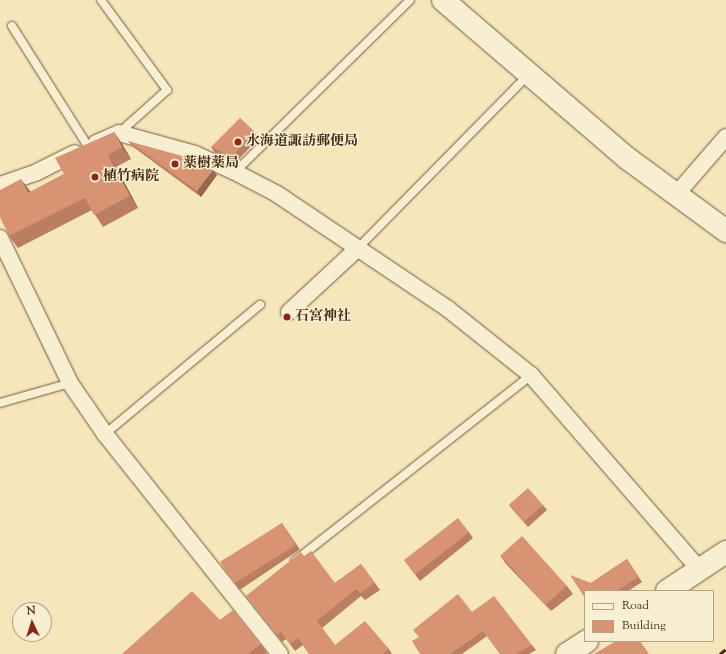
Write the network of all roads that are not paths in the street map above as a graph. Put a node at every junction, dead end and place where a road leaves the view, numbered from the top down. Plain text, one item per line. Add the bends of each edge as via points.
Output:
1 (101, 0) edge
2 (410, 0) edge
3 (443, 0) edge
4 (12, 26) dead end
5 (528, 75) junction
6 (119, 133) junction
7 (726, 137) edge
8 (88, 146) junction
9 (235, 172) junction
10 (0, 185) edge
11 (675, 196) junction
12 (726, 231) edge
13 (0, 238) edge
14 (358, 248) junction
15 (260, 305) dead end
16 (289, 312) dead end
17 (531, 376) junction
18 (70, 383) junction
19 (0, 403) edge
20 (105, 434) junction
21 (726, 552) edge
22 (290, 565) edge
23 (700, 570) junction
24 (669, 590) edge
25 (585, 642) edge
26 (280, 654) edge
27 (567, 654) edge

1 - 6 lane via 167,90
2 - 9 lane
3 - 5 street
4 - 8 lane
5 - 11 street
5 - 14 lane
6 - 8 street
6 - 9 street via 195,154
7 - 11 street
8 - 10 street via 37,172
9 - 14 street via 277,194
11 - 12 street
13 - 18 street
14 - 16 street
14 - 17 street via 448,309
15 - 20 lane
17 - 22 lane
17 - 23 street
18 - 19 lane
18 - 20 street
20 - 26 street via 244,601
21 - 23 street
23 - 24 street
25 - 27 street

